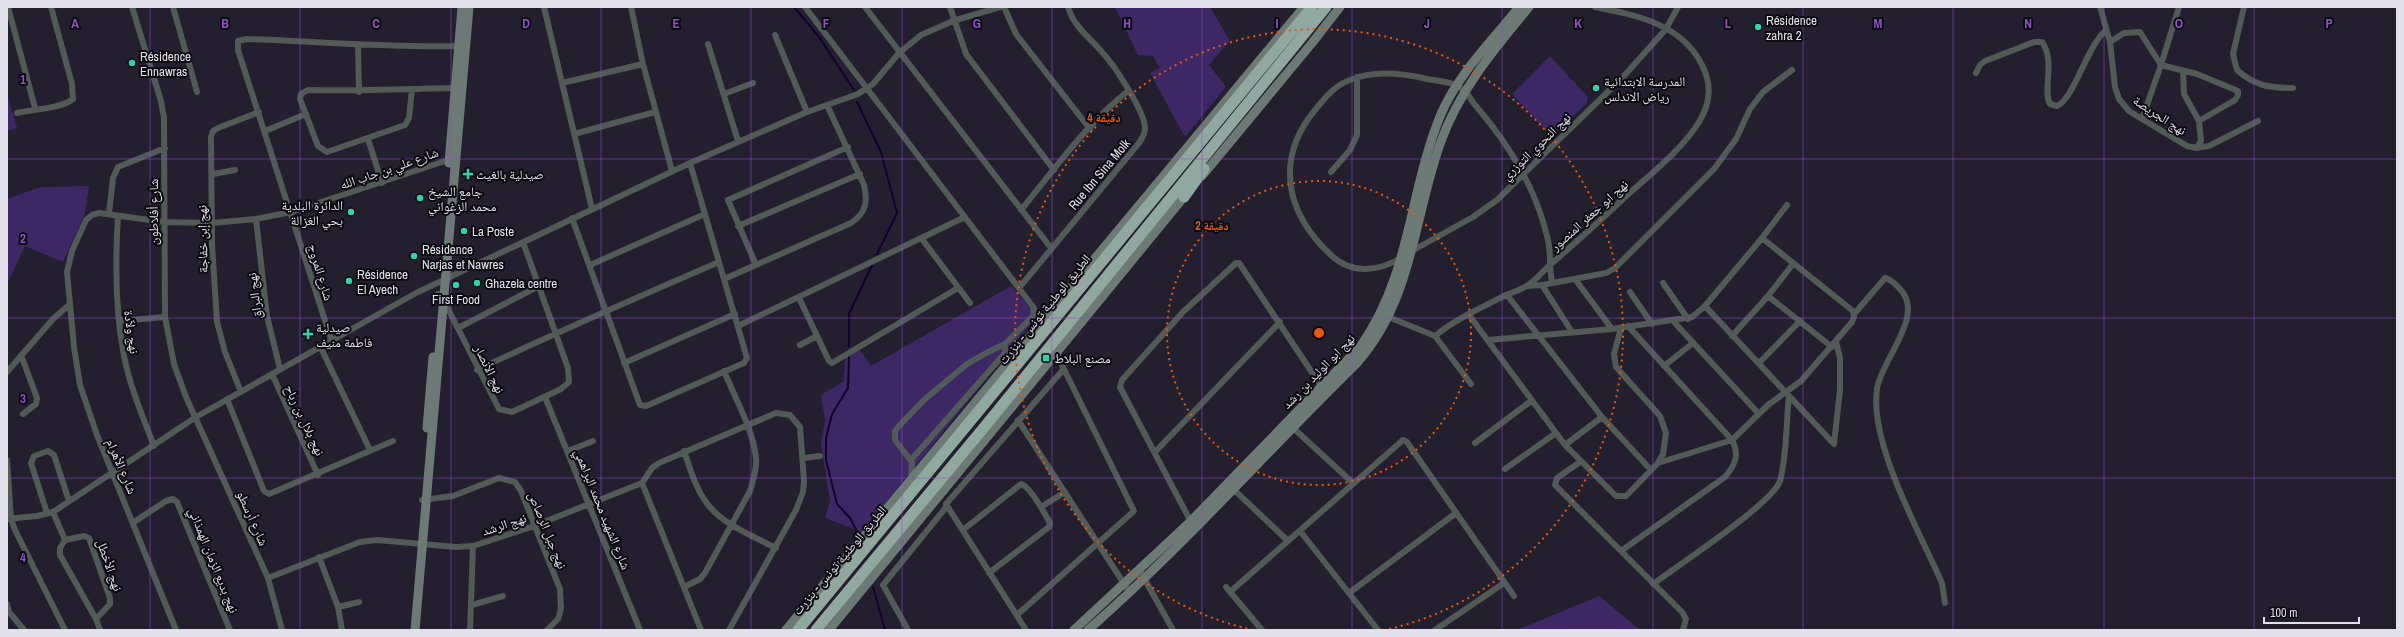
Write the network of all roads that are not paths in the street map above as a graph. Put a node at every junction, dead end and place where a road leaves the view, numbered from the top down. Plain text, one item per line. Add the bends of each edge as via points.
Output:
1 (8, 7) edge
2 (51, 7) edge
3 (132, 7) edge
4 (173, 7) edge
5 (462, 7) edge
6 (469, 7) edge
7 (544, 7) edge
8 (630, 7) edge
9 (805, 7) edge
10 (865, 7) edge
11 (950, 7) edge
12 (1000, 7) edge
13 (1004, 7) edge
14 (1068, 7) edge
15 (1304, 7) edge
16 (1312, 7) edge
17 (1326, 7) edge
18 (1333, 7) edge
19 (1340, 7) edge
20 (1519, 7) edge
21 (1529, 7) edge
22 (1595, 7) edge
23 (2100, 7) edge
24 (2179, 7) edge
25 (2244, 7) edge
26 (1679, 8) edge
27 (953, 21) junction
28 (1666, 29) junction
29 (2106, 30) junction
30 (775, 35) dead end
31 (2110, 42) junction
32 (708, 44) dead end
33 (358, 45) junction
34 (458, 46) junction
35 (899, 52) junction
36 (642, 64) junction
37 (2162, 65) junction
38 (1279, 67) junction
39 (1792, 70) dead end
40 (2183, 71) junction
41 (1976, 73) dead end
42 (1357, 77) junction
43 (562, 83) junction
44 (753, 83) dead end
45 (454, 88) junction
46 (1461, 88) junction
47 (2293, 88) dead end
48 (412, 89) junction
49 (868, 89) junction
50 (1128, 91) junction
51 (197, 92) dead end
52 (359, 92) junction
53 (724, 94) junction
54 (827, 105) junction
55 (35, 108) junction
56 (259, 112) junction
57 (655, 112) junction
58 (807, 112) junction
59 (17, 113) dead end
60 (306, 114) junction
61 (2142, 119) junction
62 (2199, 121) junction
63 (2258, 121) dead end
64 (1090, 129) junction
65 (265, 131) junction
66 (574, 134) junction
67 (1204, 138) junction
68 (368, 139) junction
69 (738, 141) junction
70 (848, 147) junction
71 (165, 148) junction
72 (2196, 148) junction
73 (452, 159) junction
74 (690, 163) junction
75 (235, 170) dead end
76 (1054, 170) junction
77 (672, 171) junction
78 (1331, 172) dead end
79 (1524, 172) junction
80 (213, 174) junction
81 (860, 174) junction
82 (382, 183) junction
83 (1165, 184) junction
84 (1184, 198) junction
85 (1787, 205) dead end
86 (592, 209) junction
87 (1021, 210) junction
88 (291, 212) junction
89 (109, 213) junction
90 (705, 214) junction
91 (118, 216) junction
92 (965, 216) junction
93 (572, 218) junction
94 (256, 219) junction
95 (164, 222) junction
96 (212, 224) junction
97 (738, 226) junction
98 (1762, 238) junction
99 (922, 239) junction
100 (523, 242) junction
101 (1051, 248) junction
102 (1413, 250) junction
103 (1403, 256) junction
104 (719, 262) junction
105 (1794, 264) junction
106 (590, 265) junction
107 (756, 266) junction
108 (1549, 266) junction
109 (724, 279) junction
110 (1575, 279) junction
111 (442, 280) junction
112 (1552, 282) junction
113 (1663, 283) dead end
114 (1542, 285) junction
115 (539, 286) junction
116 (1527, 286) junction
117 (958, 288) junction
118 (1019, 288) junction
119 (1067, 291) junction
120 (1630, 292) dead end
121 (1507, 295) junction
122 (441, 296) junction
123 (1768, 296) junction
124 (799, 298) junction
125 (970, 303) dead end
126 (69, 305) junction
127 (1705, 306) junction
128 (606, 312) junction
129 (1855, 313) junction
130 (735, 314) junction
131 (1469, 315) junction
132 (1384, 316) junction
133 (165, 317) junction
134 (1688, 319) junction
135 (1800, 320) junction
136 (119, 321) junction
137 (1280, 322) junction
138 (1674, 322) junction
139 (1652, 324) junction
140 (738, 326) junction
141 (1628, 326) junction
142 (458, 328) junction
143 (1621, 328) junction
144 (1612, 329) junction
145 (556, 332) junction
146 (1572, 332) junction
147 (817, 336) junction
148 (1435, 336) junction
149 (1538, 336) junction
150 (1732, 336) junction
151 (331, 339) junction
152 (1488, 340) junction
153 (1693, 343) junction
154 (1005, 344) junction
155 (1834, 344) junction
156 (800, 345) dead end
157 (320, 346) junction
158 (1056, 353) junction
159 (21, 355) junction
160 (624, 363) junction
161 (1759, 363) junction
162 (1664, 366) junction
163 (280, 370) junction
164 (477, 370) junction
165 (1063, 370) junction
166 (724, 371) junction
167 (7, 372) edge
168 (272, 374) junction
169 (1471, 384) dead end
170 (1324, 390) junction
171 (241, 392) junction
172 (1788, 394) junction
173 (545, 397) junction
174 (227, 400) junction
175 (1531, 401) junction
176 (23, 414) dead end
177 (1759, 414) junction
178 (196, 417) junction
179 (1602, 417) junction
180 (1018, 420) junction
181 (746, 425) junction
182 (1290, 425) junction
183 (1556, 433) junction
184 (1732, 440) junction
185 (393, 441) dead end
186 (593, 441) dead end
187 (1475, 443) dead end
188 (1565, 445) junction
189 (154, 446) junction
190 (370, 450) junction
191 (684, 451) junction
192 (568, 452) junction
193 (1155, 452) junction
194 (820, 456) dead end
195 (803, 458) junction
196 (7, 460) edge
197 (911, 461) junction
198 (926, 462) junction
199 (1580, 462) junction
200 (1658, 463) junction
201 (1505, 469) dead end
202 (1651, 470) junction
203 (114, 472) junction
204 (318, 475) junction
205 (911, 479) junction
206 (1353, 482) junction
207 (642, 483) junction
208 (1230, 486) junction
209 (1065, 492) junction
210 (424, 500) junction
211 (69, 501) junction
212 (588, 505) junction
213 (947, 506) junction
214 (1041, 507) junction
215 (50, 512) junction
216 (1456, 513) junction
217 (9, 519) edge
218 (134, 522) junction
219 (732, 524) junction
220 (1193, 525) junction
221 (534, 526) junction
222 (963, 530) junction
223 (1300, 531) junction
224 (65, 540) junction
225 (1288, 541) junction
226 (421, 544) junction
227 (1098, 544) junction
228 (473, 546) junction
229 (776, 548) junction
230 (1621, 551) junction
231 (319, 558) junction
232 (1140, 571) junction
233 (989, 573) junction
234 (268, 578) junction
235 (1144, 580) junction
236 (1504, 582) junction
237 (1653, 584) junction
238 (1125, 585) junction
239 (684, 587) junction
240 (1226, 587) dead end
241 (1230, 592) junction
242 (1130, 593) junction
243 (1349, 593) junction
244 (503, 596) dead end
245 (1514, 596) dead end
246 (359, 602) dead end
247 (1945, 603) dead end
248 (7, 604) edge
249 (472, 605) junction
250 (338, 607) junction
251 (8, 612) edge
252 (1016, 615) junction
253 (96, 618) junction
254 (1171, 629) edge
255 (24, 630) edge
256 (66, 630) edge
257 (100, 630) edge
258 (176, 630) edge
259 (230, 630) edge
260 (282, 630) edge
261 (342, 630) edge
262 (411, 630) edge
263 (415, 630) edge
264 (470, 630) edge
265 (547, 630) edge
266 (640, 630) edge
267 (701, 630) edge
268 (729, 630) edge
269 (786, 630) edge
270 (798, 630) edge
271 (816, 630) edge
272 (830, 630) edge
273 (908, 630) edge
274 (1026, 630) edge
275 (1074, 630) edge
276 (1088, 630) edge
277 (1262, 630) edge
278 (1378, 630) edge
279 (1436, 630) edge
280 (1683, 630) edge

1 - 55 street
2 - 55 street via 72,84 73,99 56,106
3 - 71 street, شارع أفلاطون via 161,102
4 - 51 street
5 - 34 street
6 - 73 street
7 - 43 street
8 - 36 street
9 - 49 street
10 - 35 street
11 - 27 street
12 - 27 street
13 - 64 street via 1016,34
14 - 50 street, Rue Ibn Sina Molk via 1075,24 1103,53
15 - 67 highway
15 - 119 street
16 - 67 highway, الطريق الوطنية تونس - بنزرت
17 - 38 highway, الطريق الوطنية تونس - بنزرت
18 - 38 highway
19 - 84 street
20 - 46 street, نهج ابو الوليد بن رشد
21 - 46 street, نهج ابو الوليد بن رشد
22 - 28 street, نهج ابو جعفر المنصور via 1629,13
23 - 29 street, نهج الجريصة
24 - 37 street
25 - 47 street via 2232,54 2237,70 2265,87
26 - 28 street, نهج النحوي التوزري
27 - 35 street via 921,35
27 - 76 street via 966,54
28 - 79 street, نهج النحوي التوزري via 1623,77
28 - 108 street, نهج ابو جعفر المنصور via 1688,44 1706,72 1709,92 1703,113 1689,135 1589,232
29 - 31 street, نهج الجريصة
29 - 41 street via 2094,44 2062,104 2057,106 2050,104 2048,100 2050,73 2042,42 2034,42 1985,61
30 - 58 street
31 - 37 street via 2124,33 2140,32
31 - 61 street, نهج الجريصة via 2115,87 2119,99 2129,111
32 - 53 street
33 - 34 street
33 - 52 street
33 - 56 street, شارع المروج via 324,41 238,41 238,50
34 - 45 street
35 - 49 street
35 - 87 street
36 - 43 street
36 - 57 street
37 - 40 street, نهج الجريصة
37 - 61 street
38 - 84 highway
38 - 271 highway, الطريق الوطنية تونس - بنزرت
39 - 110 street via 1763,92 1750,109 1736,139 1714,169 1615,268
40 - 62 street via 2184,94
40 - 62 street, نهج الجريصة via 2238,91 2238,96 2234,100
42 - 46 street via 1397,73
42 - 78 street via 1358,135 1350,150
42 - 103 street, نهج النحوي التوزري via 1334,90 1304,125 1295,141 1289,172 1293,198 1326,251 1343,264 1370,270 1389,265
43 - 66 street
44 - 53 street
45 - 48 street
45 - 73 street
46 - 79 street via 1491,124
46 - 102 street, نهج ابو الوليد بن رشد via 1434,163
46 - 103 street, نهج ابو الوليد بن رشد via 1441,115 1426,159
48 - 52 street
48 - 68 street via 408,123
49 - 54 street
49 - 92 street
50 - 64 street via 1114,102
50 - 101 street, Rue Ibn Sina Molk via 1143,120 1145,132 1139,143
52 - 60 street via 304,91 300,99
53 - 69 street
54 - 58 street
54 - 70 street
55 - 59 street
56 - 65 street, شارع المروج
56 - 80 street, نهج إبن خفاجة via 213,131
57 - 66 street
57 - 77 street
58 - 69 street
60 - 65 street
60 - 68 street via 318,146 324,151
61 - 72 street, نهج الجريصة via 2187,146
62 - 72 street, نهج الجريصة via 2201,141
63 - 72 street via 2209,146
64 - 76 street
65 - 88 street, شارع المروج
66 - 86 street
67 - 83 highway, الطريق الوطنية تونس - بنزرت
68 - 82 street
69 - 74 street
70 - 81 street
70 - 97 street via 730,198 728,203
71 - 89 street via 118,167 113,178
71 - 95 street, شارع أفلاطون
73 - 82 street, شارع علي بن جاب الله
73 - 111 street
74 - 77 street
74 - 90 street
75 - 80 street
76 - 87 street
77 - 86 street
79 - 102 street, نهج النحوي التوزري via 1486,208
79 - 108 street via 1547,238 1551,256
80 - 96 street, نهج إبن خفاجة
81 - 97 street
81 - 107 street via 867,198 862,214 857,219
82 - 88 street, شارع علي بن جاب الله
83 - 119 highway
83 - 270 highway, الطريق الوطنية تونس - بنزرت
84 - 158 street
85 - 98 street
86 - 93 street
87 - 101 street
88 - 94 street, شارع علي بن جاب الله
88 - 151 street, شارع المروج
89 - 91 street, شارع علي بن جاب الله
89 - 126 street, شارع الأهرام via 89,216 79,234 68,263
90 - 104 street
90 - 106 street
91 - 95 street, شارع علي بن جاب الله
91 - 136 street, نهج ولاّدة via 116,282
92 - 99 street
92 - 118 street
93 - 100 street
93 - 106 street
94 - 96 street, شارع علي بن جاب الله
94 - 163 street, نهج البراق via 267,316
95 - 96 street, شارع علي بن جاب الله
95 - 133 street, شارع أفلاطون
96 - 171 street, نهج إبن خفاجة via 217,322
97 - 107 street
98 - 105 street
98 - 127 street
99 - 117 street
99 - 124 street
100 - 111 street
100 - 115 street
101 - 118 street, Rue Ibn Sina Molk
102 - 103 street, نهج النحوي التوزري
102 - 132 street, نهج ابو الوليد بن رشد via 1404,279
103 - 132 street, نهج ابو الوليد بن رشد
104 - 109 street
104 - 128 street
105 - 123 street
105 - 129 street via 1835,294
106 - 128 street
107 - 109 street
108 - 112 street
108 - 116 street, نهج ابو جعفر المنصور
109 - 130 street
110 - 112 street
110 - 144 street
111 - 122 street
111 - 151 street
112 - 114 street
113 - 134 street
114 - 116 street
114 - 146 street
115 - 142 street
115 - 145 street
116 - 121 street, نهج ابو جعفر المنصور
117 - 125 street
117 - 147 street via 834,362 829,361
118 - 154 street via 1032,303 1035,311
119 - 198 street
120 - 139 street
121 - 131 street, نهج ابو جعفر المنصور
121 - 149 street
122 - 142 street, نهج الأنصار
122 - 210 street
123 - 135 street
123 - 150 street
124 - 140 street
124 - 147 street
126 - 159 street
126 - 203 street, شارع الأهرام via 80,385 97,435
127 - 134 street via 1698,314
127 - 150 street
128 - 145 street
128 - 160 street
129 - 155 street via 1852,322
129 - 247 street via 1884,278 1902,291 1909,303 1907,320 1877,387 1879,420 1887,457 1942,583
130 - 140 street
130 - 160 street
131 - 148 street, نهج ابو جعفر المنصور
131 - 152 street
132 - 148 street
132 - 170 street, نهج ابو الوليد بن رشد
133 - 136 street
133 - 178 street, شارع أفلاطون via 174,364
134 - 138 street
135 - 155 street
135 - 161 street
136 - 189 street, نهج ولاّدة via 128,371
137 - 170 street
137 - 193 street
137 - 193 street via 1239,263 1183,312 1120,383 1121,390
138 - 139 street
138 - 153 street
139 - 141 street
140 - 166 street via 747,360
141 - 143 street
141 - 162 street
142 - 164 street, نهج الأنصار
143 - 144 street
143 - 200 street via 1614,354 1616,367 1660,416 1664,424 1665,442
144 - 146 street
145 - 164 street
145 - 173 street via 570,382
146 - 149 street
147 - 156 street
148 - 169 street
149 - 152 street
149 - 179 street
150 - 161 street
151 - 157 street
152 - 175 street
153 - 162 street
153 - 177 street
154 - 197 street via 1005,353
154 - 197 street via 967,364 925,399 899,426 895,431 895,440
155 - 172 street
155 - 172 street via 1840,358 1840,390 1834,444
157 - 163 street
157 - 190 street
158 - 165 street
158 - 272 street
159 - 167 street
159 - 176 street via 37,398 36,404
160 - 166 street via 637,402 643,407
161 - 172 street
162 - 184 street
163 - 168 street
164 - 173 street, نهج الأنصار via 495,405 502,411 512,412
165 - 180 street
165 - 227 street via 1134,511
166 - 181 street
168 - 171 street
168 - 204 street, نهج بلال بن رباح
170 - 182 street, نهج ابو الوليد بن رشد
171 - 174 street
172 - 177 street
172 - 237 street via 1781,472 1775,491 1716,539
173 - 192 street, شارع الشهيد محمد البراهمي
174 - 178 street
174 - 204 street via 264,491 269,494 276,493
175 - 183 street
175 - 187 street
177 - 184 street
178 - 189 street
178 - 234 street, شارع أرسطو
179 - 188 street
179 - 202 street
180 - 209 street
180 - 213 street via 947,502
181 - 191 street
181 - 195 street via 776,413 790,415 800,427
181 - 219 street via 756,457 754,478 750,491
182 - 206 street
182 - 208 street, نهج ابو الوليد بن رشد
183 - 188 street
183 - 201 street
184 - 200 street
184 - 230 street via 1736,450 1736,461 1725,477
185 - 190 street
186 - 192 street
188 - 199 street
189 - 203 street
190 - 204 street
191 - 207 street via 655,465
191 - 219 street via 702,497
192 - 212 street, شارع الشهيد محمد البراهمي
193 - 220 street
194 - 195 street
195 - 229 street via 803,492
196 - 217 street
197 - 198 street
197 - 205 street
198 - 205 street
199 - 202 street via 1616,496 1621,497 1626,496
199 - 230 street via 1557,478 1555,485
200 - 202 street
203 - 211 street
203 - 218 street, شارع الأهرام
205 - 269 street
206 - 216 street via 1404,440
206 - 223 street
207 - 212 street, نهج الرشد
207 - 239 street
208 - 220 street, نهج ابو الوليد بن رشد
208 - 225 street
209 - 214 street
209 - 227 street
210 - 221 street, نهج جبل الرصاص via 453,496 492,480 508,479 515,482 521,491
210 - 226 street
211 - 215 street
211 - 215 street via 54,455 48,451 34,456 31,463
212 - 221 street, نهج الرشد
212 - 266 street, شارع الشهيد محمد البراهمي
213 - 222 street
213 - 273 street via 883,585
214 - 222 street via 1021,484
214 - 233 street via 1050,523 1049,527
215 - 217 street
215 - 224 street
216 - 236 street
216 - 243 street
217 - 256 street
218 - 258 street, شارع الأهرام
218 - 259 street, نهج بديع الزمان الهمذاني via 166,501 173,499 177,502
219 - 229 street
219 - 239 street via 705,573 700,579
220 - 232 street, نهج ابو الوليد بن رشد
220 - 235 street, نهج ابو الوليد بن رشد
221 - 228 street, نهج الرشد
221 - 265 street, نهج جبل الرصاص via 560,589 562,600 558,619
222 - 233 street
223 - 225 street
223 - 243 street
224 - 253 street via 60,548 60,555
224 - 253 street, نهج الأخطل via 84,536 89,538 110,598 110,604
225 - 241 street
226 - 228 street, نهج الرشد
226 - 231 street, نهج الرشد via 377,540 360,542
226 - 262 street
226 - 263 street
227 - 238 street
227 - 252 street
228 - 249 street
229 - 268 street
230 - 237 street
231 - 234 street, نهج الرشد
231 - 250 street
232 - 235 street
232 - 238 street, نهج ابو الوليد بن رشد
233 - 252 street
234 - 260 street, شارع أرسطو
235 - 242 street, نهج ابو الوليد بن رشد
235 - 254 street
236 - 245 street
236 - 279 street
237 - 280 street via 1682,612 1686,619
238 - 242 street
238 - 275 street, نهج ابو الوليد بن رشد
239 - 267 street
240 - 241 street
241 - 277 street
242 - 276 street, نهج ابو الوليد بن رشد
243 - 278 street
244 - 249 street
246 - 250 street
248 - 251 street
249 - 264 street
250 - 261 street
251 - 255 street
252 - 274 street
253 - 257 street

